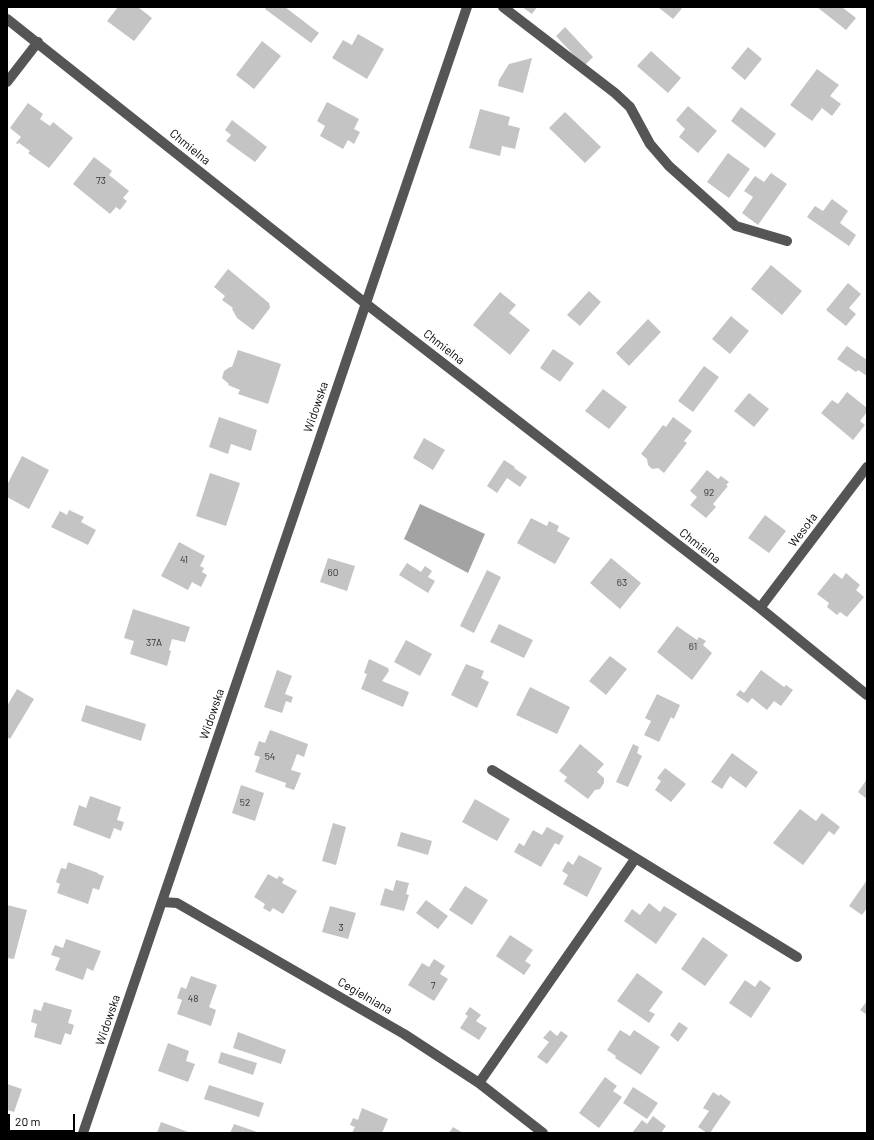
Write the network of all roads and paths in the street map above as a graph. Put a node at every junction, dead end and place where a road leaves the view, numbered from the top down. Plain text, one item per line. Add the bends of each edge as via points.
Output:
1 (467, 7) edge
2 (503, 7) edge
3 (7, 19) edge
4 (38, 42) junction
5 (7, 82) edge
6 (787, 241) dead end
7 (365, 303) junction
8 (867, 467) edge
9 (760, 608) junction
10 (867, 695) edge
11 (492, 770) dead end
12 (635, 859) junction
13 (162, 902) junction
14 (797, 957) dead end
15 (479, 1083) junction
16 (83, 1133) edge
17 (543, 1133) edge

1 - 7 street, Widowska
2 - 6 street via 630,107 650,144 669,166 736,226
3 - 4 street, Chmielna
4 - 5 street
4 - 7 street, Chmielna
7 - 9 street, Chmielna
7 - 13 street, Widowska
8 - 9 street, Wesoła
9 - 10 street, Chmielna
11 - 12 street
12 - 14 street
12 - 15 street
13 - 15 street, Cegielniana via 177,903 404,1034
13 - 16 street, Widowska
15 - 17 street, Cegielniana

